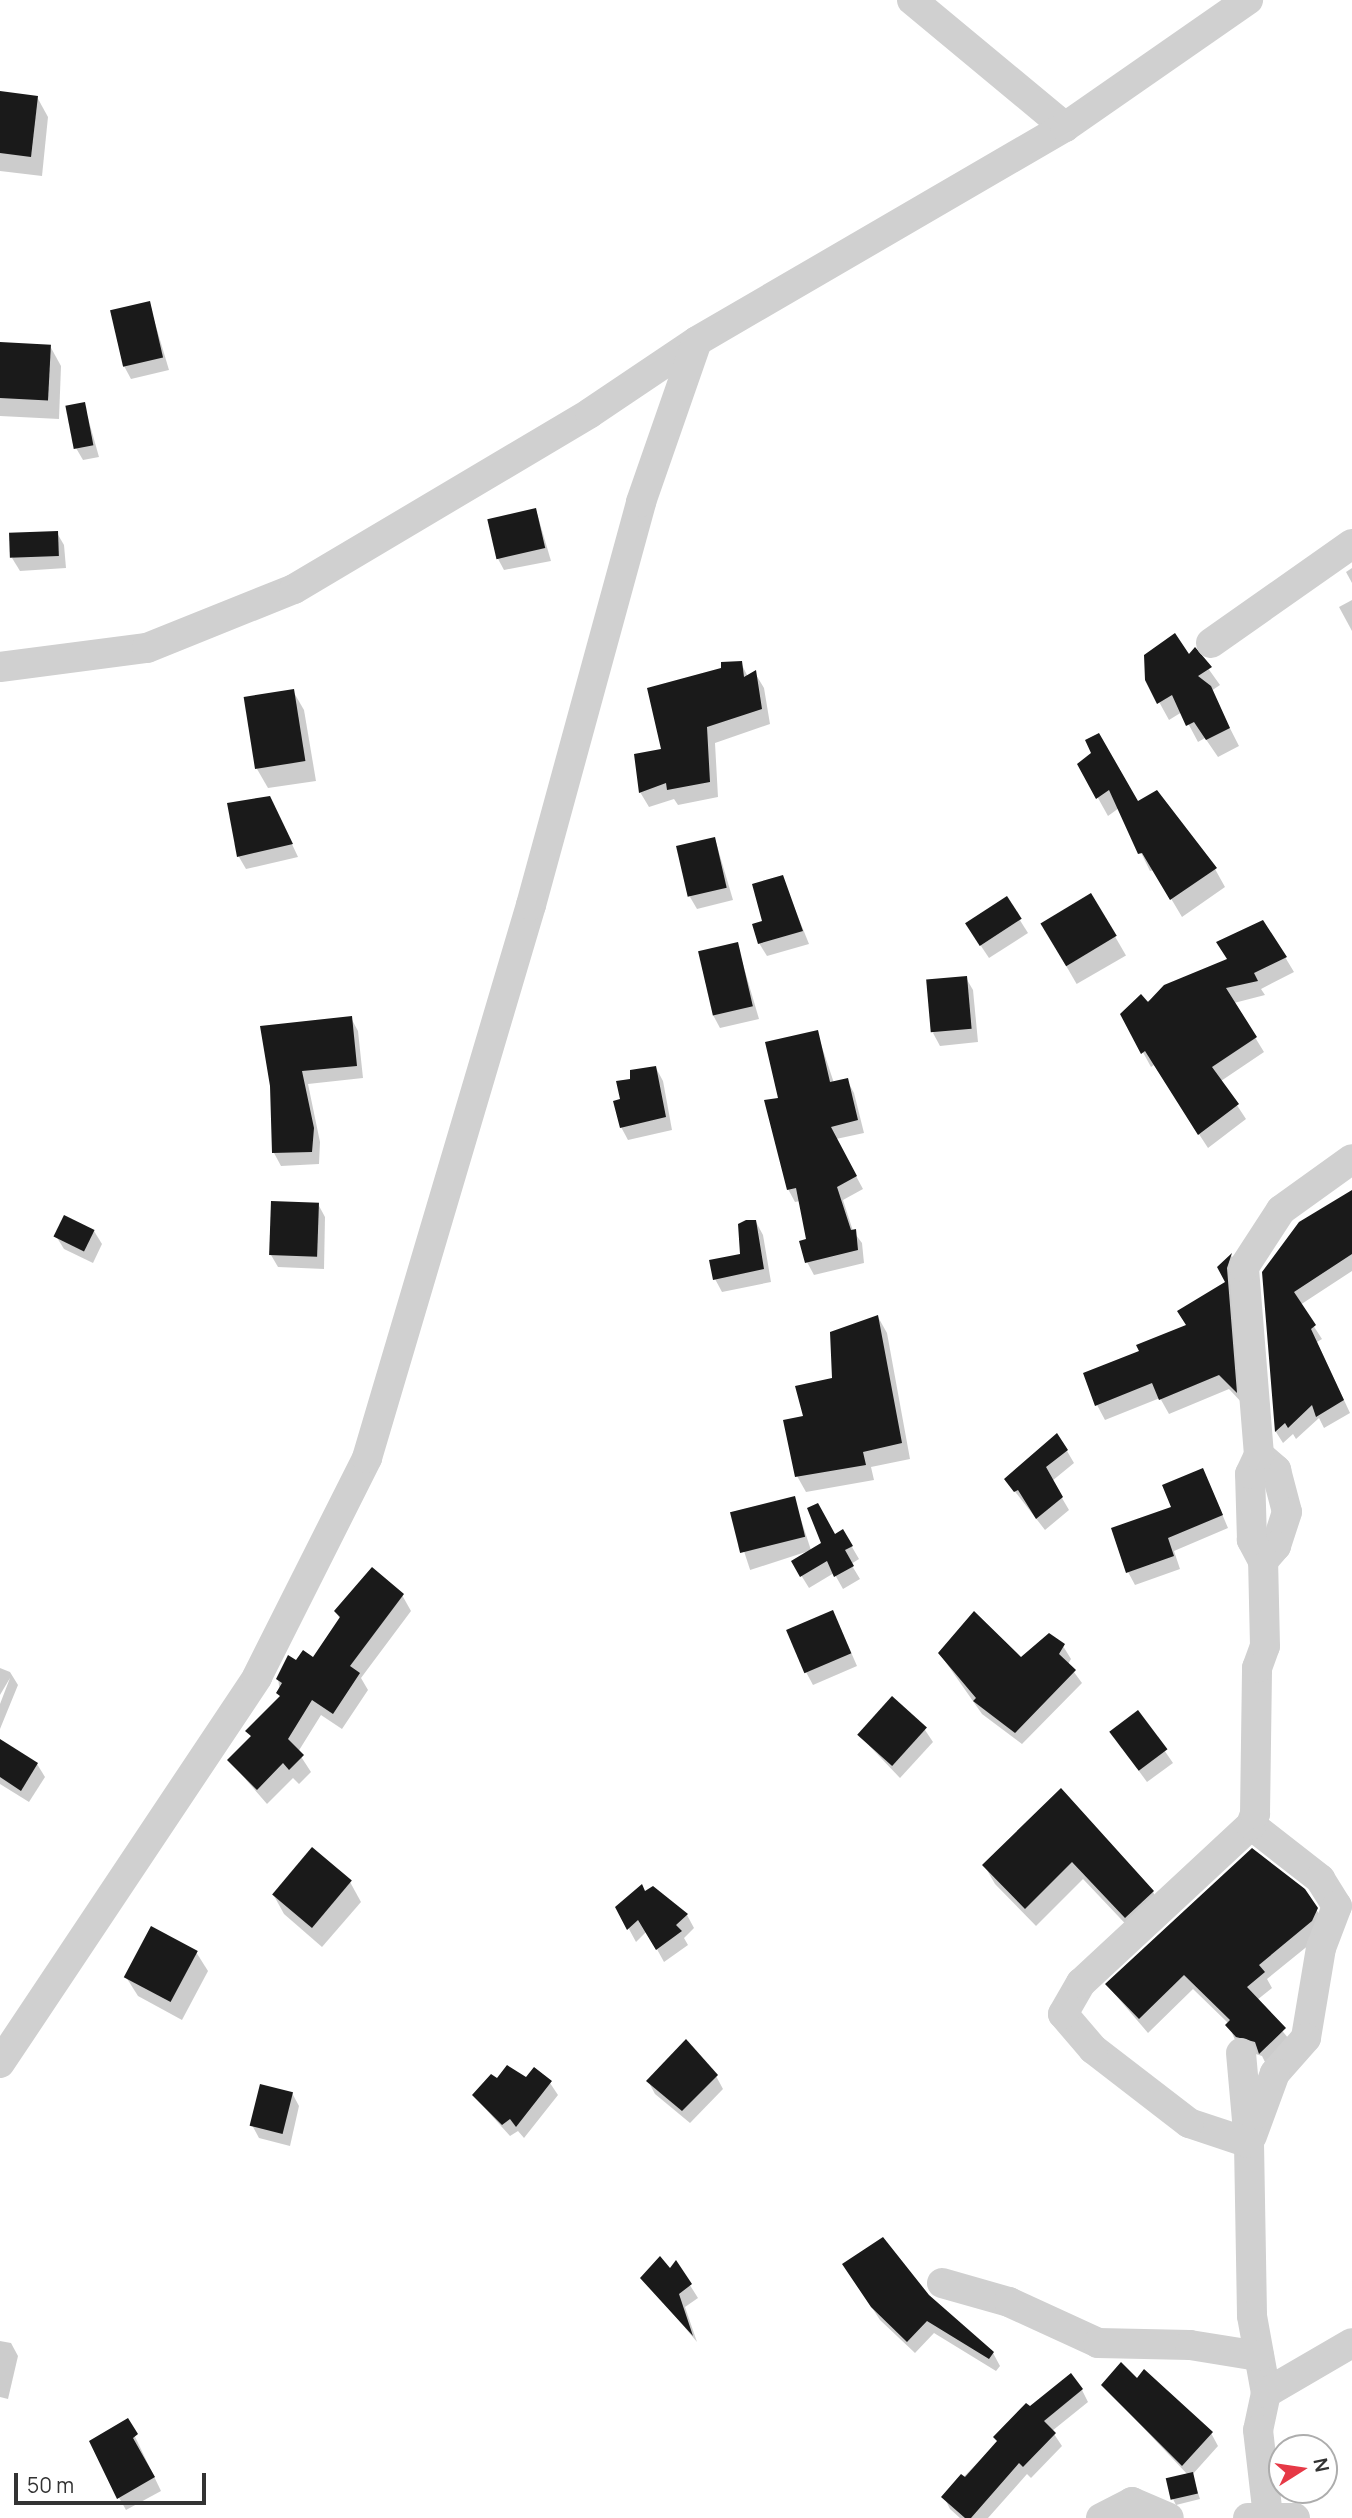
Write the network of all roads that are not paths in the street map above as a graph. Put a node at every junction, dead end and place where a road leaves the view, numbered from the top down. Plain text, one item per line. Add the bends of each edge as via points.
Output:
1 (912, 0) edge
2 (1248, 0) edge
3 (1065, 127) junction
4 (697, 341) junction
5 (1352, 544) edge
6 (1211, 643) dead end
7 (0, 667) edge
8 (1352, 1159) edge
9 (1253, 1819) junction
10 (1241, 2053) dead end
11 (0, 2063) edge
12 (1250, 2143) junction
13 (943, 2283) dead end
14 (1352, 2343) edge
15 (1259, 2356) junction
16 (1266, 2393) junction
17 (1101, 2518) edge
18 (1169, 2518) edge
19 (1270, 2518) edge

1 - 3 street
2 - 3 street
3 - 4 street
4 - 7 street via 590,413 294,589 147,648
4 - 11 street via 641,502 531,905 367,1458 257,1677
5 - 6 street
8 - 9 street via 1281,1210 1244,1267 1259,1455 1250,1474 1252,1540 1263,1560 1265,1646 1256,1668
9 - 12 street via 1320,1878 1337,1906 1321,1948 1306,2038 1275,2073
9 - 12 street via 1081,1983 1063,2014 1093,2049 1189,2123
10 - 12 street
12 - 15 street via 1252,2316
13 - 15 street via 1009,2302 1098,2343 1190,2346
14 - 16 street
15 - 16 street
16 - 19 street via 1258,2430
17 - 18 street via 1132,2501

